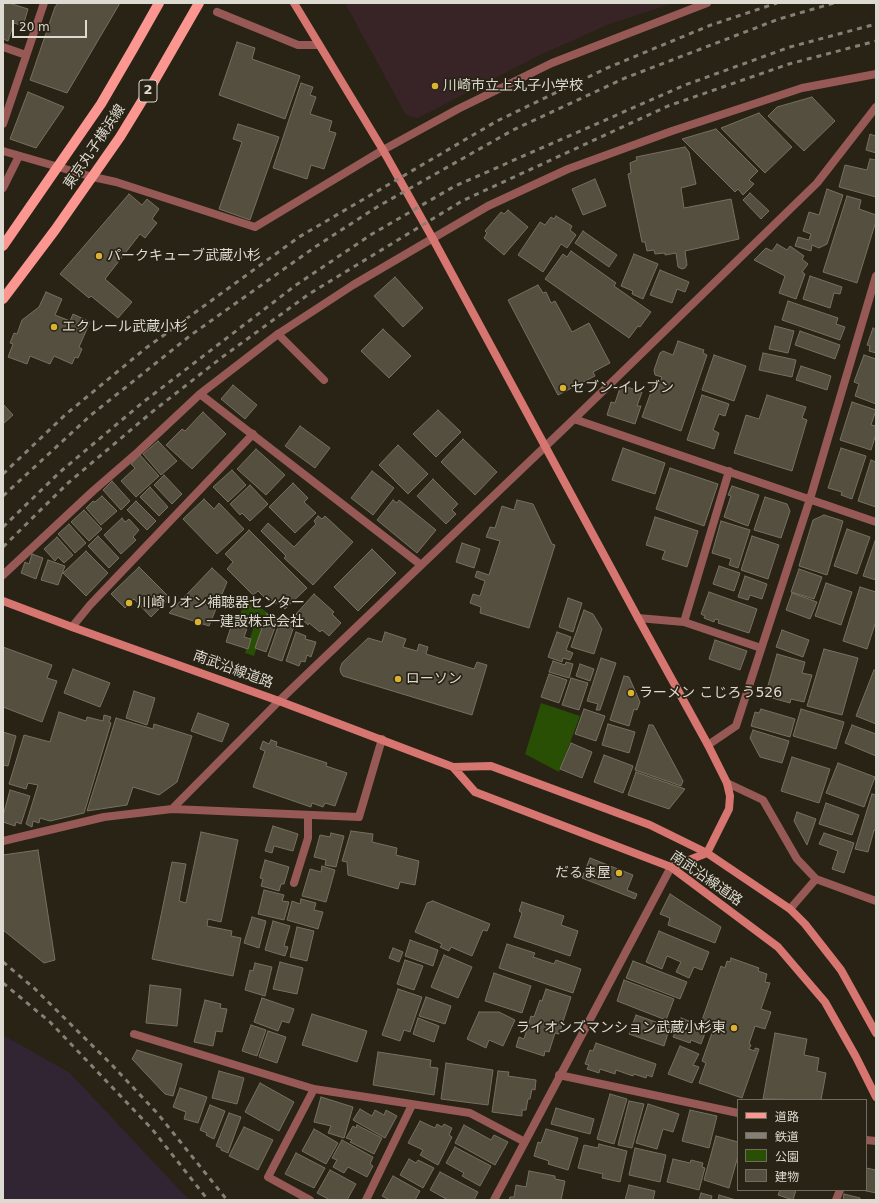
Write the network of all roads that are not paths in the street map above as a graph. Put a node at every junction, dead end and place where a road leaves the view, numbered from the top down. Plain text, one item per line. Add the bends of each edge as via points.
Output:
1 (44, 3) edge
2 (159, 3) edge
3 (199, 3) edge
4 (294, 3) edge
5 (707, 3) edge
6 (217, 12) dead end
7 (320, 45) junction
8 (3, 47) edge
9 (26, 55) junction
10 (876, 74) edge
11 (876, 107) edge
12 (3, 124) edge
13 (383, 150) junction
14 (3, 151) edge
15 (19, 156) junction
16 (58, 166) junction
17 (93, 177) junction
18 (3, 188) edge
19 (433, 239) junction
20 (3, 246) edge
21 (876, 276) edge
22 (873, 295) edge
23 (3, 299) edge
24 (278, 334) junction
25 (324, 380) dead end
26 (200, 394) junction
27 (574, 419) junction
28 (253, 434) junction
29 (545, 446) junction
30 (729, 471) junction
31 (810, 499) junction
32 (876, 522) edge
33 (421, 565) junction
34 (3, 575) edge
35 (3, 601) edge
36 (638, 618) junction
37 (684, 622) junction
38 (72, 627) junction
39 (761, 648) junction
40 (279, 701) junction
41 (382, 739) junction
42 (708, 745) junction
43 (454, 767) junction
44 (727, 783) junction
45 (172, 809) junction
46 (308, 815) junction
47 (3, 841) edge
48 (707, 853) junction
49 (671, 867) junction
50 (816, 879) junction
51 (294, 884) dead end
52 (876, 901) edge
53 (790, 909) junction
54 (876, 1033) edge
55 (134, 1034) dead end
56 (559, 1075) junction
57 (314, 1089) junction
58 (876, 1097) edge
59 (412, 1105) junction
60 (737, 1113) edge
61 (525, 1142) junction
62 (310, 1200) edge
63 (366, 1200) edge
64 (494, 1200) edge

1 - 9 street
2 - 16 main road, 東京丸子横浜線 / 2 via 101,104
3 - 17 main road, 東京丸子横浜線 / 2 via 154,83
4 - 7 street
5 - 13 street via 552,63 458,109
6 - 7 street via 298,45
7 - 13 street
8 - 9 street
9 - 12 street
10 - 19 street via 802,88 568,169 488,206
11 - 27 street via 817,183
13 - 17 street via 255,227 116,182
13 - 19 street
14 - 15 street
15 - 16 street
15 - 18 street
16 - 17 street
16 - 20 main road, 東京丸子横浜線 / 2
17 - 23 main road, 東京丸子横浜線 / 2
19 - 24 street
19 - 29 street
21 - 22 street
22 - 31 street
24 - 25 street
24 - 26 street
26 - 28 street
26 - 34 street
27 - 29 street
27 - 30 street
28 - 33 street
28 - 38 street
29 - 33 street
29 - 36 street
30 - 31 street
30 - 37 street
31 - 32 street
31 - 39 street
33 - 40 street
35 - 38 street, 南武沿線道路
36 - 37 street
36 - 42 street
37 - 39 street
38 - 40 street, 南武沿線道路
39 - 42 street via 736,726
40 - 41 street, 南武沿線道路
40 - 45 street
41 - 43 street, 南武沿線道路
41 - 46 street via 359,817
42 - 44 street
43 - 48 street, 南武沿線道路 via 491,766 650,825
43 - 49 street, 南武沿線道路 via 475,792
44 - 48 street via 729,809
44 - 50 street via 764,800 797,859
45 - 46 street
45 - 47 street via 104,817
46 - 51 street via 308,838
48 - 49 street
48 - 53 street, 南武沿線道路
49 - 56 street
49 - 58 street, 南武沿線道路 via 778,947 824,1002
50 - 52 street
50 - 53 street
53 - 54 street, 南武沿線道路 via 842,970
55 - 57 street
56 - 60 street
56 - 61 street
57 - 59 street
57 - 62 street via 268,1178
59 - 61 street via 470,1113
59 - 63 street
61 - 64 street

